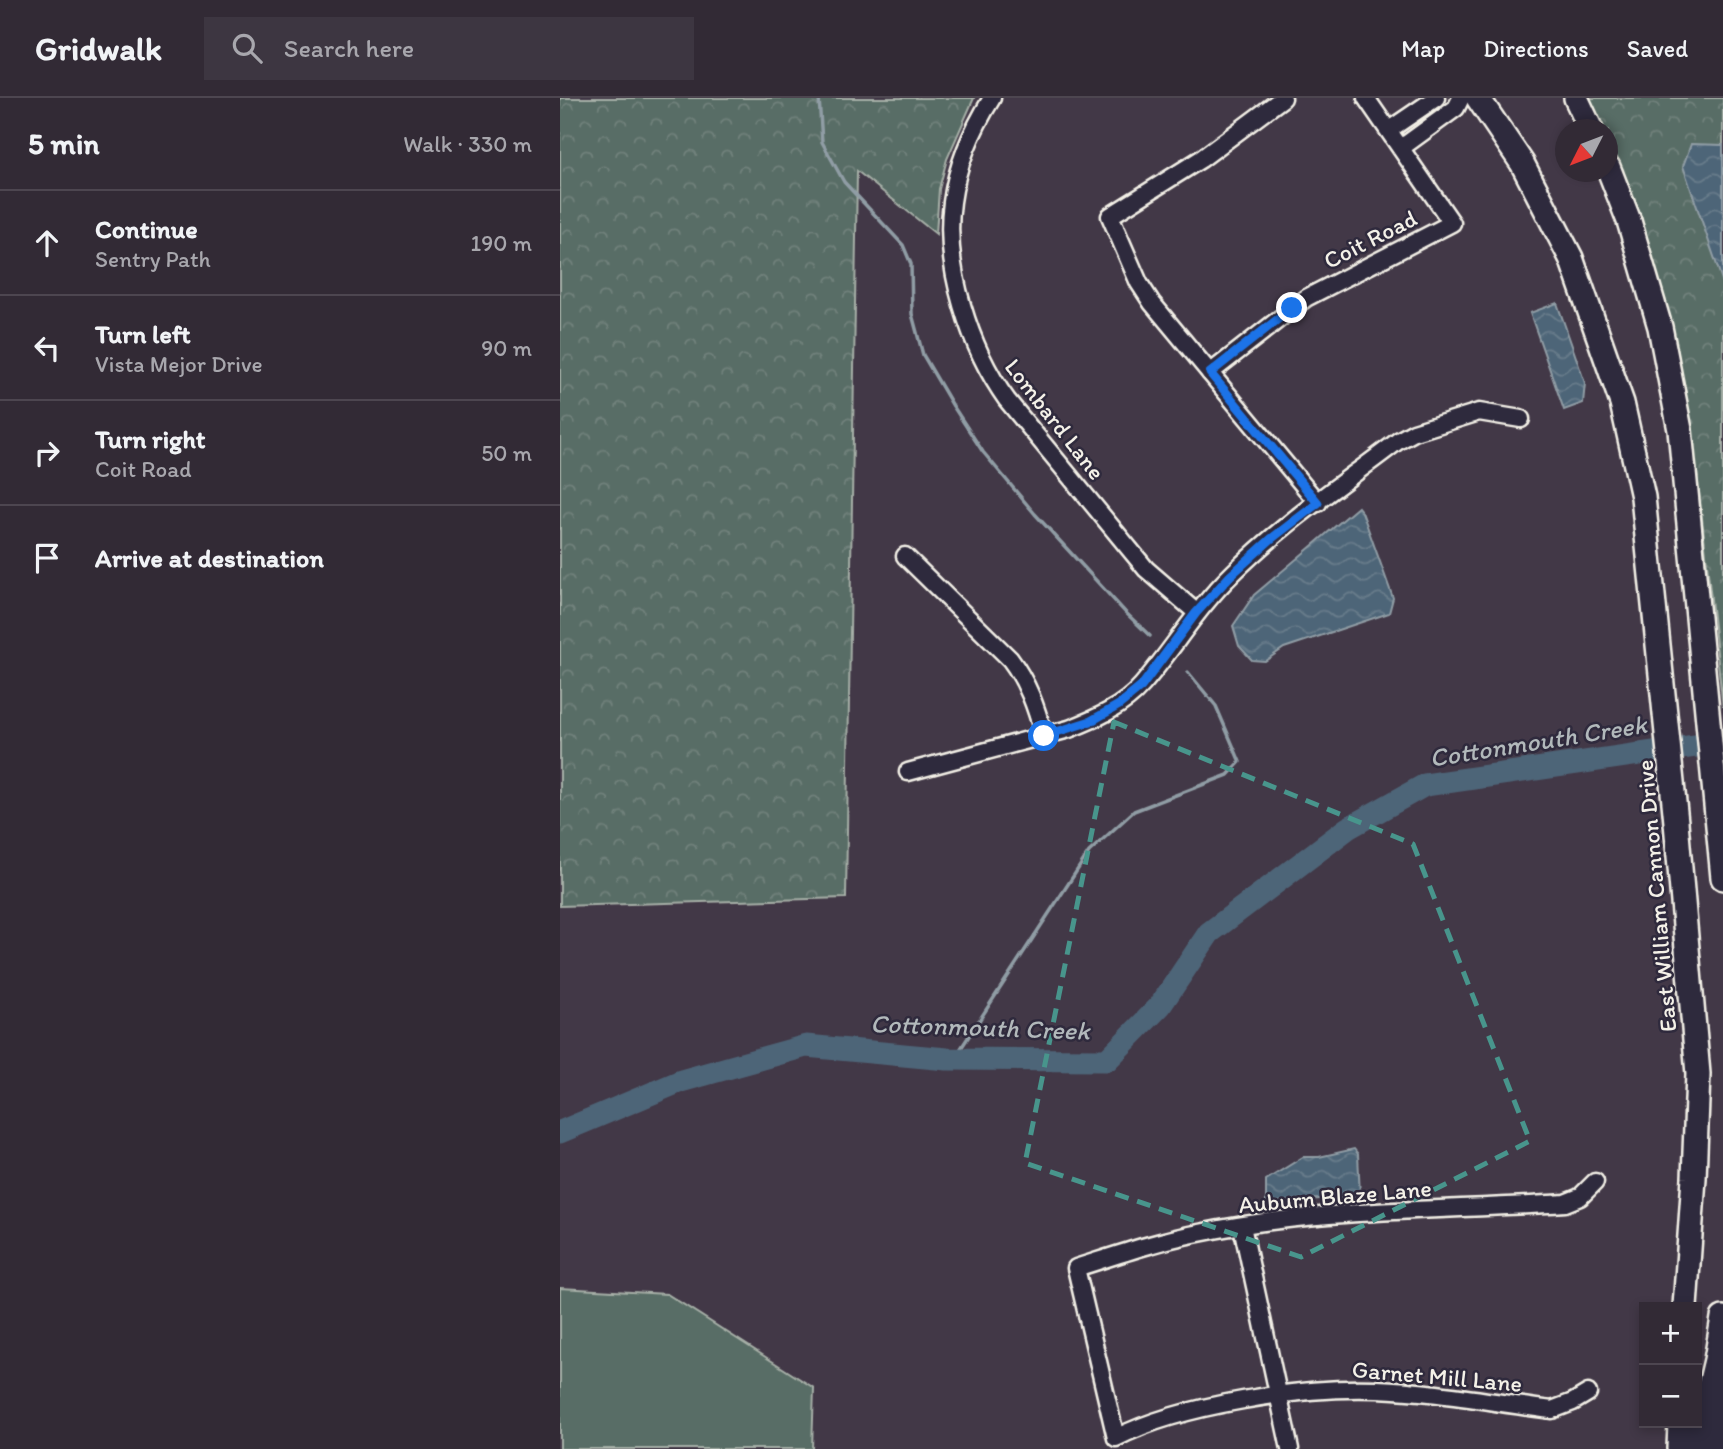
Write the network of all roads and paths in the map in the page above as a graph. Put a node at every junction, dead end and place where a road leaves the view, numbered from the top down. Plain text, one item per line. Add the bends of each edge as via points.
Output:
1 (992, 98) edge
2 (1283, 98) edge
3 (1366, 98) edge
4 (1436, 98) edge
5 (1461, 98) edge
6 (1478, 98) edge
7 (1576, 98) edge
8 (1586, 119) edge
9 (1389, 130) junction
10 (1401, 148) junction
11 (1614, 182) edge
12 (1210, 373) junction
13 (1521, 419) dead end
14 (1318, 503) junction
15 (905, 556) dead end
16 (1196, 613) junction
17 (1044, 736) junction
18 (908, 772) dead end
19 (1723, 878) edge
20 (1595, 1182) dead end
21 (1242, 1226) junction
22 (1685, 1302) edge
23 (1723, 1318) edge
24 (1723, 1355) edge
25 (1588, 1393) dead end
26 (1279, 1396) junction
27 (1679, 1428) edge
28 (1116, 1438) joint
29 (1290, 1449) edge
30 (1679, 1449) edge
31 (1695, 1449) edge
32 (1718, 1449) edge

1 - 16 street, Lombard Lane via 974,127 951,209 953,255 963,311 975,345 1007,400 1146,569
2 - 12 street via 1201,159 1110,216 1139,283
3 - 9 street
4 - 9 street
5 - 10 street via 1456,108
6 - 22 street, East William Cannon Drive via 1522,163 1571,258 1622,403 1643,497 1698,1074
7 - 8 street
9 - 10 street
10 - 12 street, Coit Road via 1452,223 1306,298
11 - 19 street via 1648,282 1680,430
12 - 14 street
13 - 14 street via 1479,412 1414,432
14 - 16 street via 1239,567
15 - 17 street via 1010,659 1033,699
16 - 17 street via 1141,687 1119,705 1091,721
17 - 18 street
20 - 21 street, Auburn Blaze Lane via 1580,1197 1565,1203 1311,1216
21 - 26 street
21 - 28 street, Auburn Blaze Lane via 1162,1241 1076,1268
23 - 31 street
24 - 32 street
25 - 26 street, Garnet Mill Lane via 1552,1410 1377,1389
26 - 28 street, Garnet Mill Lane via 1191,1411
26 - 29 street
27 - 30 street

